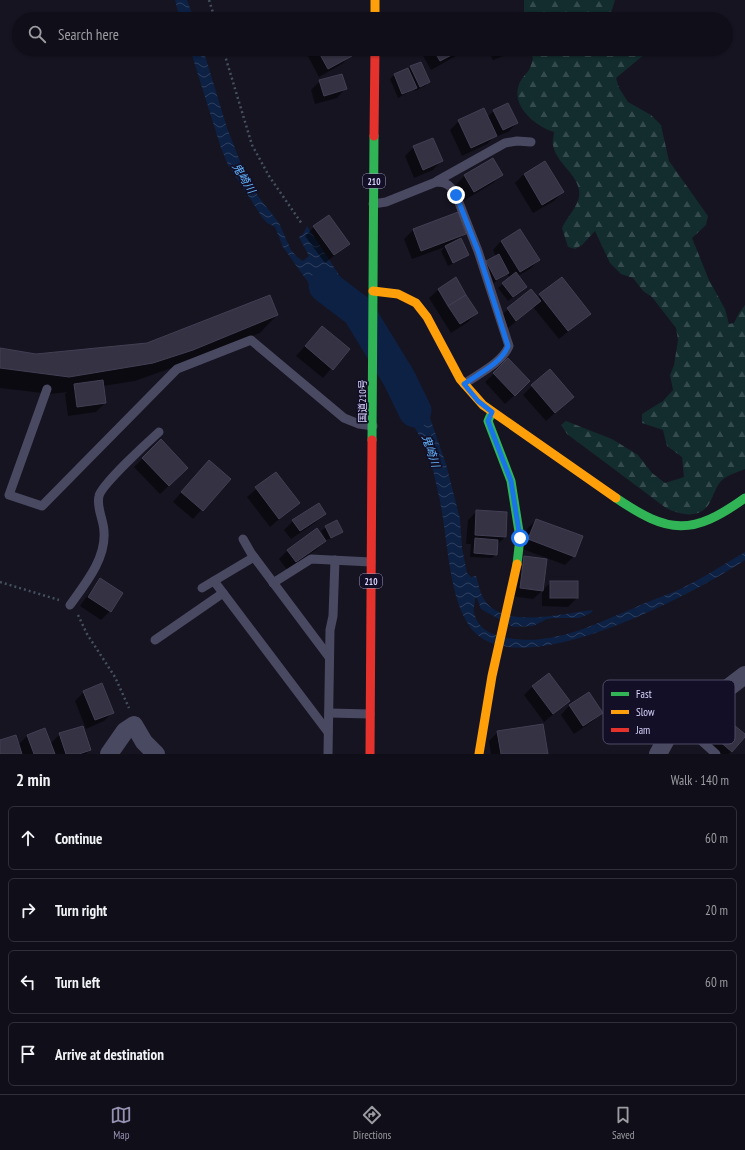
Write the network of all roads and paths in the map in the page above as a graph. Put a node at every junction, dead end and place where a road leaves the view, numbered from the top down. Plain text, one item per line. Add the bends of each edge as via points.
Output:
1 (209, 0) edge
2 (375, 0) edge
3 (213, 12) edge
4 (375, 12) edge
5 (225, 56) edge
6 (375, 56) edge
7 (531, 142) dead end
8 (436, 182) junction
9 (373, 204) junction
10 (302, 224) dead end
11 (373, 291) junction
12 (464, 384) junction
13 (47, 389) dead end
14 (492, 412) junction
15 (373, 426) junction
16 (159, 432) dead end
17 (745, 498) edge
18 (243, 539) dead end
19 (254, 557) junction
20 (335, 560) junction
21 (371, 562) junction
22 (214, 581) junction
23 (0, 582) edge
24 (273, 583) junction
25 (202, 588) dead end
26 (223, 593) junction
27 (70, 605) junction
28 (155, 640) dead end
29 (329, 657) junction
30 (745, 675) edge
31 (735, 683) edge
32 (329, 713) junction
33 (370, 714) junction
34 (134, 725) junction
35 (328, 732) junction
36 (664, 744) edge
37 (705, 744) edge
38 (109, 754) edge
39 (156, 754) edge
40 (328, 754) edge
41 (370, 754) edge
42 (479, 754) edge
43 (658, 754) edge
44 (716, 754) edge

1 - 3 path
2 - 4 main road
5 - 10 path via 252,145 268,176
6 - 9 main road, 国道210号 / 210
7 - 8 lane via 505,143
8 - 9 lane via 386,202
8 - 12 lane via 444,182 452,187 456,195 478,251 508,346 506,353 499,360
9 - 11 main road, 国道210号 / 210
11 - 12 main road via 400,295 416,304
11 - 15 main road, 国道210号 / 210
12 - 14 main road via 478,401
13 - 15 lane via 9,494 42,506 177,369 251,340 344,418
14 - 17 main road via 640,514 656,522 678,527 700,525 715,519
14 - 42 main road via 488,421 511,481 520,538 516,570 492,676
15 - 21 main road, 国道210号 / 210
16 - 27 lane via 133,455 98,495 105,533 100,556
18 - 19 lane
19 - 22 lane
19 - 24 lane
20 - 21 lane
20 - 24 lane via 311,559
20 - 29 lane
21 - 33 main road, 国道210号 / 210
22 - 25 lane
22 - 26 lane
23 - 27 path
24 - 29 lane
26 - 28 lane
26 - 35 lane
27 - 34 path via 115,677
29 - 32 lane
30 - 31 street
32 - 33 lane
32 - 35 lane
33 - 41 main road, 国道210号 / 210
34 - 38 street via 125,731
34 - 39 street via 144,742
35 - 40 lane
36 - 43 street
37 - 44 lane

